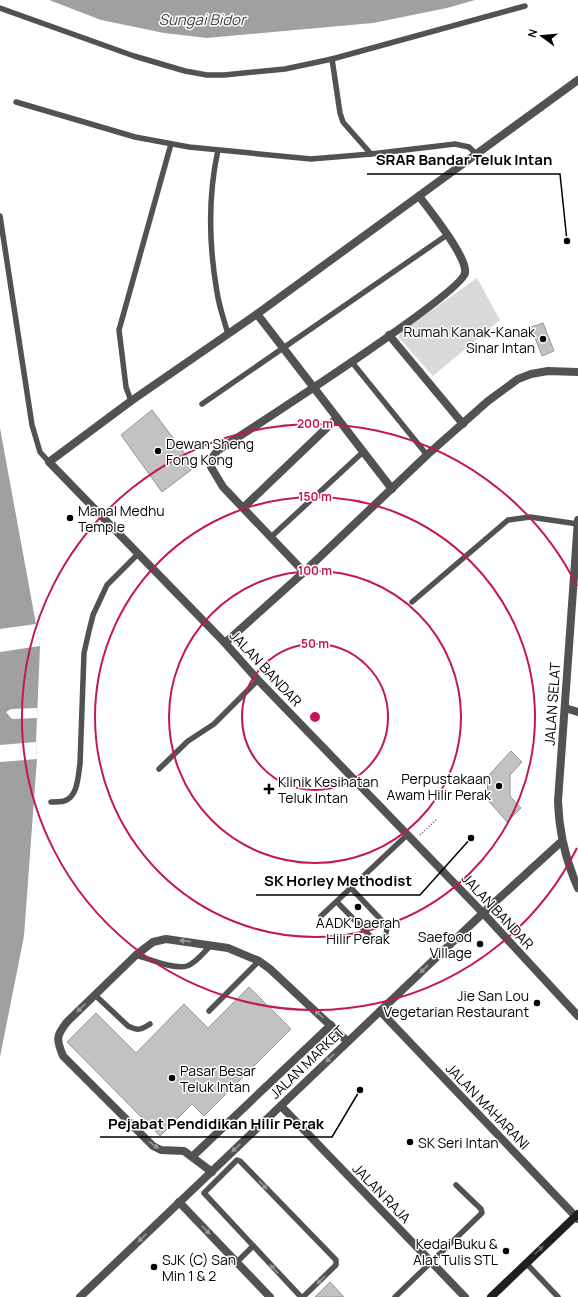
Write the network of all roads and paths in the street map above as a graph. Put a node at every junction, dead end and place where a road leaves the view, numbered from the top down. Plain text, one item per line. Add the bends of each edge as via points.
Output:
1 (525, 6) dead end
2 (0, 8) edge
3 (332, 59) junction
4 (578, 80) edge
5 (16, 102) dead end
6 (171, 144) junction
7 (218, 150) junction
8 (371, 154) junction
9 (476, 154) junction
10 (419, 196) junction
11 (0, 216) edge
12 (447, 235) junction
13 (257, 314) junction
14 (228, 334) junction
15 (389, 335) junction
16 (284, 349) junction
17 (351, 361) junction
18 (578, 372) edge
19 (314, 387) junction
20 (131, 401) junction
21 (202, 404) dead end
22 (338, 418) junction
23 (463, 424) junction
24 (363, 452) junction
25 (428, 454) junction
26 (49, 462) junction
27 (392, 489) junction
28 (243, 508) junction
29 (578, 520) edge
30 (578, 524) edge
31 (271, 538) junction
32 (138, 554) junction
33 (304, 572) junction
34 (412, 602) dead end
35 (225, 643) junction
36 (258, 680) junction
37 (565, 708) junction
38 (578, 712) edge
39 (159, 769) dead end
40 (51, 802) dead end
41 (437, 819) dead end
42 (407, 835) junction
43 (562, 841) junction
44 (413, 842) junction
45 (352, 888) junction
46 (578, 888) edge
47 (337, 902) junction
48 (483, 913) junction
49 (321, 916) dead end
50 (211, 945) junction
51 (136, 955) junction
52 (259, 961) junction
53 (94, 995) junction
54 (208, 1011) dead end
55 (380, 1011) junction
56 (578, 1016) edge
57 (150, 1024) dead end
58 (331, 1025) junction
59 (347, 1041) junction
60 (281, 1106) junction
61 (193, 1156) junction
62 (212, 1172) junction
63 (456, 1185) dead end
64 (179, 1202) junction
65 (577, 1216) edge
66 (253, 1246) junction
67 (236, 1262) junction
68 (431, 1262) junction
69 (526, 1263) junction
70 (80, 1297) edge
71 (270, 1297) edge
72 (302, 1297) edge
73 (395, 1297) edge
74 (465, 1297) edge
75 (491, 1297) edge
76 (558, 1297) edge

1 - 3 lane
2 - 3 lane via 134,56 207,75 254,74
3 - 8 lane via 343,122
4 - 9 street
5 - 6 lane
6 - 7 lane
6 - 20 lane via 119,330 126,387
7 - 8 lane via 311,159
7 - 14 lane via 213,181 211,232 217,293
8 - 9 lane via 455,144 469,147
9 - 10 street
10 - 12 street
10 - 13 street
11 - 26 lane via 32,425 40,452
12 - 15 street via 465,264 465,273 461,281
12 - 16 lane
13 - 14 street
13 - 16 street
14 - 20 street
15 - 17 street
15 - 23 street
16 - 19 street
16 - 21 lane
17 - 19 street
17 - 25 lane
18 - 23 street via 540,372 518,379
19 - 22 street
19 - 28 street via 217,451 212,458 211,467 216,476
20 - 26 street
22 - 24 street
22 - 28 street
23 - 25 street
24 - 27 street
24 - 31 lane
25 - 27 street
26 - 32 street, JALAN BANDAR
27 - 33 street
28 - 31 street
29 - 30 street, JALAN SELAT
30 - 34 lane via 530,517 508,520
30 - 37 street, JALAN SELAT
31 - 33 street
32 - 35 street, JALAN BANDAR
32 - 40 lane via 107,585 94,615 84,653 78,782 72,796 64,801
33 - 35 street
35 - 36 street, JALAN BANDAR
36 - 39 lane via 214,724 188,741
36 - 42 street, JALAN BANDAR
37 - 38 street
37 - 43 street, JALAN SELAT via 558,801
41 - 44 path
42 - 44 street, JALAN BANDAR
42 - 45 lane
43 - 46 street, JALAN SELAT
43 - 48 street, JALAN MARKET
44 - 48 street, JALAN BANDAR
45 - 47 lane
45 - 47 lane via 386,925 384,938 372,938
47 - 49 lane
48 -> 55 street, JALAN MARKET
48 - 56 street, JALAN BANDAR
50 -> 51 street via 166,939 153,942
50 - 51 lane via 188,966 180,967
50 - 52 street via 228,948
51 - 53 street
52 - 54 lane
58 -> 52 street
53 - 57 lane via 135,1030 141,1030
53 -> 61 street via 58,1033 58,1043 63,1056 153,1146 161,1150 184,1151
55 - 59 street, JALAN MARKET
55 - 65 street, JALAN MAHARANI
58 - 59 street
58 - 61 street
59 -> 60 street, JALAN MARKET
60 -> 62 street, JALAN MARKET
60 - 68 street, JALAN RAJA
61 - 62 street
62 - 64 street, JALAN MARKET
63 - 68 lane via 482,1213
64 -> 67 street
64 -> 70 street, JALAN MARKET
69 -> 65 main road
66 - 67 lane
72 -> 66 lane
66 -> 72 lane via 204,1193 238,1160 336,1260 336,1265
67 - 71 street
68 - 73 lane
68 - 74 street, JALAN RAJA
69 - 75 main road
69 - 76 lane

